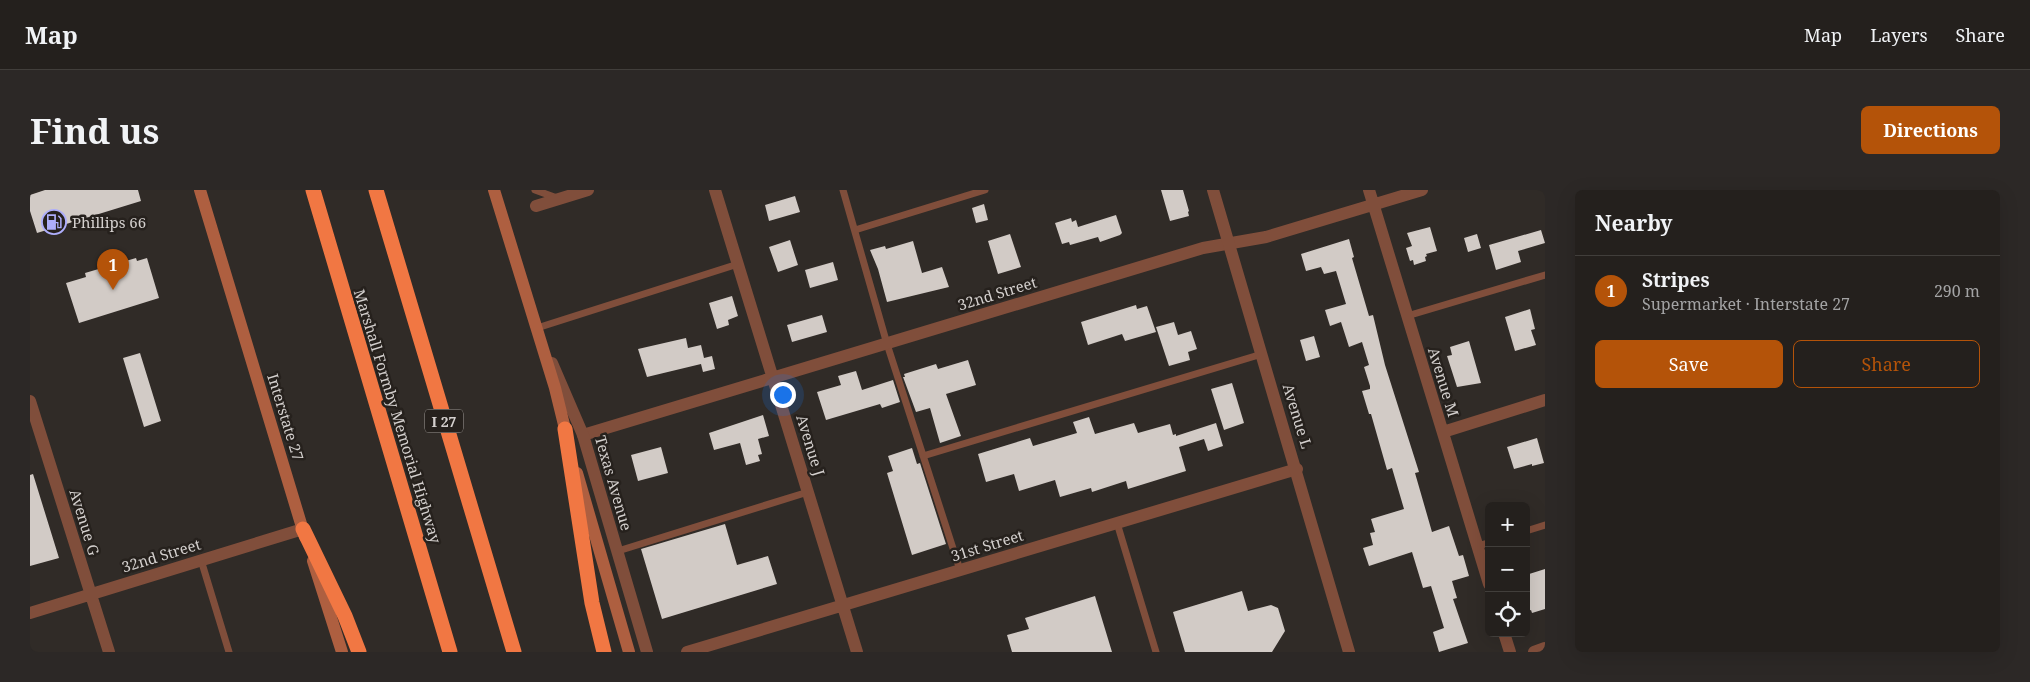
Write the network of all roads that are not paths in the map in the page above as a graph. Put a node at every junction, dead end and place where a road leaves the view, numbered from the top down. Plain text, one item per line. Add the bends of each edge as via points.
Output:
1 (200, 190) edge
2 (313, 190) edge
3 (376, 190) edge
4 (494, 190) edge
5 (534, 190) edge
6 (588, 190) edge
7 (715, 190) edge
8 (843, 190) edge
9 (985, 190) edge
10 (1213, 190) edge
11 (1369, 190) edge
12 (1422, 190) edge
13 (559, 199) junction
14 (1374, 205) junction
15 (536, 206) dead end
16 (855, 230) junction
17 (1229, 244) junction
18 (738, 264) junction
19 (1545, 275) edge
20 (1407, 316) junction
21 (537, 328) junction
22 (888, 344) junction
23 (1262, 354) junction
24 (774, 378) junction
25 (1545, 400) edge
26 (30, 403) edge
27 (564, 429) junction
28 (1443, 432) junction
29 (583, 435) junction
30 (923, 456) junction
31 (1296, 469) junction
32 (808, 492) junction
33 (1117, 523) junction
34 (1545, 525) edge
35 (302, 529) junction
36 (1530, 530) edge
37 (1483, 545) edge
38 (618, 552) junction
39 (1485, 558) edge
40 (201, 560) junction
41 (960, 570) junction
42 (90, 594) junction
43 (843, 605) junction
44 (30, 613) edge
45 (1505, 637) edge
46 (1545, 648) edge
47 (108, 652) edge
48 (229, 652) edge
49 (342, 652) edge
50 (359, 652) edge
51 (450, 652) edge
52 (514, 652) edge
53 (604, 652) edge
54 (629, 652) edge
55 (647, 652) edge
56 (687, 652) edge
57 (857, 652) edge
58 (1156, 652) edge
59 (1349, 652) edge
60 (1510, 652) edge
61 (1534, 652) edge

1 - 35 main road, Interstate 27
2 - 51 highway, Marshall Formby Memorial Highway
3 - 52 highway, I 27
4 - 21 main road
5 - 13 lane
6 - 13 street
7 - 18 street, Avenue J
8 - 16 lane
9 - 16 lane
10 - 17 street, Avenue L
11 - 14 street, Avenue M
12 - 14 street, 32nd Street
13 - 15 street
14 - 17 street, 32nd Street via 1266,237
14 - 20 street, Avenue M
16 - 22 lane
17 - 22 street, 32nd Street via 1203,248
17 - 23 street, Avenue L
18 - 21 lane
18 - 24 street, Avenue J
19 - 20 lane
20 - 28 street, Avenue M
21 - 27 main road
21 - 29 street, Texas Avenue
22 - 24 street, 32nd Street
22 - 30 lane
23 - 30 lane
23 - 31 street, Avenue L
24 - 29 street, 32nd Street
24 - 32 street, Avenue J
25 - 28 street
26 - 42 street, Avenue G
27 - 53 highway via 592,603
27 - 54 main road
28 - 37 street, Avenue M
29 - 38 street, Texas Avenue
30 - 41 lane
31 - 33 street, 31st Street
31 - 59 street, Avenue L
32 - 38 lane
32 - 43 street, Avenue J
33 - 41 street, 31st Street
33 - 58 lane
34 - 36 lane
35 - 40 street, 32nd Street
35 - 49 main road, Interstate 27
35 - 50 highway via 346,616
37 - 39 street, Avenue M
38 - 55 street, Texas Avenue
40 - 42 street, 32nd Street
40 - 48 lane
41 - 43 street, 31st Street
42 - 44 street, 32nd Street
42 - 47 street, Avenue G
43 - 56 street, 31st Street
43 - 57 street, Avenue J
45 - 60 street
46 - 61 street

